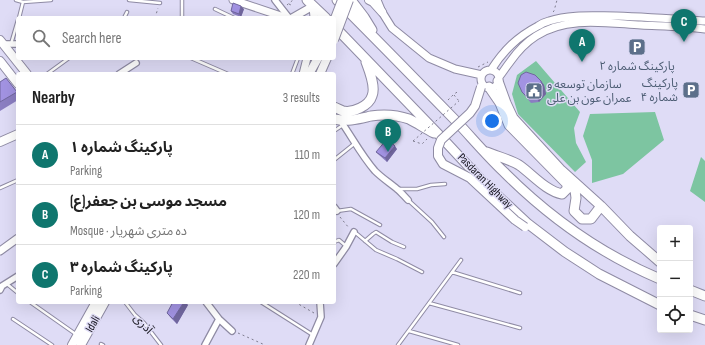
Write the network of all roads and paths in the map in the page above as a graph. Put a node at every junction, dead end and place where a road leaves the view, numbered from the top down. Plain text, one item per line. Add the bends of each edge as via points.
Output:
1 (16, 0) edge
2 (51, 0) edge
3 (129, 0) edge
4 (182, 0) edge
5 (233, 0) edge
6 (275, 0) edge
7 (293, 0) edge
8 (337, 0) edge
9 (342, 0) edge
10 (350, 0) edge
11 (369, 0) edge
12 (377, 0) edge
13 (557, 0) edge
14 (23, 2) junction
15 (242, 2) edge
16 (160, 3) joint
17 (289, 3) junction
18 (310, 3) edge
19 (293, 6) dead end
20 (216, 9) dead end
21 (282, 9) junction
22 (126, 12) dead end
23 (382, 12) junction
24 (19, 16) edge
25 (125, 16) edge
26 (156, 16) edge
27 (182, 16) edge
28 (230, 16) edge
29 (282, 16) edge
30 (287, 16) edge
31 (291, 16) edge
32 (313, 16) edge
33 (324, 16) edge
34 (336, 16) edge
35 (548, 21) junction
36 (705, 22) edge
37 (16, 23) edge
38 (336, 28) edge
39 (705, 29) edge
40 (336, 35) edge
41 (378, 41) junction
42 (5, 42) edge
43 (16, 44) edge
44 (16, 58) edge
45 (365, 58) junction
46 (17, 60) edge
47 (66, 60) edge
48 (196, 60) edge
49 (297, 60) edge
50 (306, 60) edge
51 (317, 60) edge
52 (326, 60) edge
53 (0, 61) edge
54 (487, 62) dead end
55 (136, 63) dead end
56 (473, 67) dead end
57 (492, 70) junction
58 (26, 72) edge
59 (50, 72) edge
60 (123, 72) edge
61 (223, 72) edge
62 (293, 72) edge
63 (304, 72) edge
64 (310, 72) edge
65 (321, 72) edge
66 (499, 79) junction
67 (16, 81) edge
68 (484, 83) junction
69 (459, 91) dead end
70 (454, 94) junction
71 (442, 106) junction
72 (336, 108) edge
73 (339, 121) edge
74 (16, 135) edge
75 (443, 138) junction
76 (0, 142) edge
77 (355, 144) junction
78 (422, 144) dead end
79 (485, 152) junction
80 (336, 158) edge
81 (16, 181) edge
82 (445, 184) dead end
83 (567, 184) junction
84 (0, 188) edge
85 (397, 189) junction
86 (408, 200) joint
87 (601, 206) junction
88 (336, 209) edge
89 (336, 211) edge
90 (380, 225) dead end
91 (354, 232) junction
92 (539, 232) junction
93 (444, 237) dead end
94 (16, 240) edge
95 (336, 241) edge
96 (365, 241) junction
97 (346, 247) junction
98 (404, 247) dead end
99 (0, 252) edge
100 (461, 260) dead end
101 (336, 261) edge
102 (659, 261) edge
103 (422, 272) dead end
104 (452, 272) junction
105 (16, 277) edge
106 (657, 278) edge
107 (2, 286) edge
108 (693, 291) edge
109 (16, 292) edge
110 (520, 293) dead end
111 (705, 296) edge
112 (429, 303) junction
113 (657, 303) edge
114 (33, 304) edge
115 (95, 304) edge
116 (104, 304) edge
117 (127, 304) edge
118 (208, 304) edge
119 (264, 304) edge
120 (299, 304) edge
121 (320, 304) edge
122 (693, 316) edge
123 (321, 317) junction
124 (219, 318) junction
125 (13, 319) dead end
126 (705, 320) edge
127 (520, 328) dead end
128 (232, 331) joint
129 (408, 331) junction
130 (77, 335) junction
131 (313, 335) junction
132 (207, 344) edge
133 (52, 345) edge
134 (72, 345) edge
135 (81, 345) edge
136 (162, 345) edge
137 (265, 345) edge
138 (309, 345) edge
139 (398, 345) edge
140 (458, 345) edge

1 - 14 lane
2 - 14 lane
3 - 16 lane
4 - 27 lane
5 - 15 street
6 - 21 street
7 - 17 path
8 - 41 highway, Pasdaran Highway
9 - 34 main road, bridge
10 - 40 main road, bridge
10 - 41 highway
11 - 23 main road
12 - 23 street
13 - 35 path
14 - 24 lane
15 - 29 street
16 - 26 path
17 - 19 path
17 - 21 path
18 - 31 street
18 - 32 street
18 - 33 highway
20 - 28 lane
21 - 30 street
22 - 25 lane
23 - 68 street via 392,28 429,58
35 - 36 street via 568,17 604,16
35 - 57 street via 516,40
37 - 42 lane
38 - 45 highway, Pasdaran Highway
39 - 66 street via 601,23 574,23 554,27 536,36 524,46
41 - 71 highway, Pasdaran Highway
42 - 43 street
42 - 44 main road
45 - 72 highway via 371,77 372,96 360,108 351,111
45 - 75 highway, Pasdaran Highway
46 - 58 main road
47 - 59 lane
48 - 61 lane
49 - 62 lane
50 - 63 street
51 - 64 main road
52 - 65 main road
53 - 67 main road
54 - 56 path
55 - 60 street
57 - 66 street
57 - 68 street via 486,71
66 - 68 street via 495,86
66 - 87 highway via 513,118 560,170
68 - 83 highway via 500,103 509,125
68 - 92 main road, bridge via 470,113 441,140 438,156 443,164 470,178 525,227
69 - 70 path
70 - 71 path
70 - 78 path, bridge via 459,101 413,141
71 - 79 highway, Pasdaran Highway
73 - 75 highway via 391,115 409,119
73 - 77 street
74 - 76 main road
75 - 92 highway, Pasdaran Highway via 485,184
77 - 80 lane
77 - 85 street via 376,172
79 - 83 highway via 518,164 556,193 562,194 567,189
79 - 106 highway, Pasdaran Highway via 536,202 579,235 618,259
81 - 84 lane
82 - 85 lane via 417,189
83 - 87 highway via 575,190 574,211 582,219 591,219
85 - 86 street
86 - 93 lane
87 - 102 highway
88 - 90 lane via 351,209
89 - 91 path
91 - 96 lane
91 - 97 street
92 - 113 highway, Pasdaran Highway via 599,274
94 - 99 street
95 - 97 lane
96 - 98 lane via 376,232
96 - 103 lane via 376,250
97 - 101 street
100 - 104 lane
104 - 110 lane
104 - 112 lane
105 - 107 street
107 - 109 lane
108 - 111 highway
112 - 127 lane
112 - 129 lane
114 - 130 lane
115 - 130 main road, Idali
116 - 135 main road, Idali
117 - 136 lane, آذری
118 - 124 street
119 - 131 lane
120 - 123 path
121 - 123 street
122 - 126 highway
123 - 131 street
124 - 128 street
124 - 132 street
125 - 133 lane
128 - 137 path
129 - 139 lane
129 - 140 lane
130 - 134 main road, Idali
131 - 138 street

